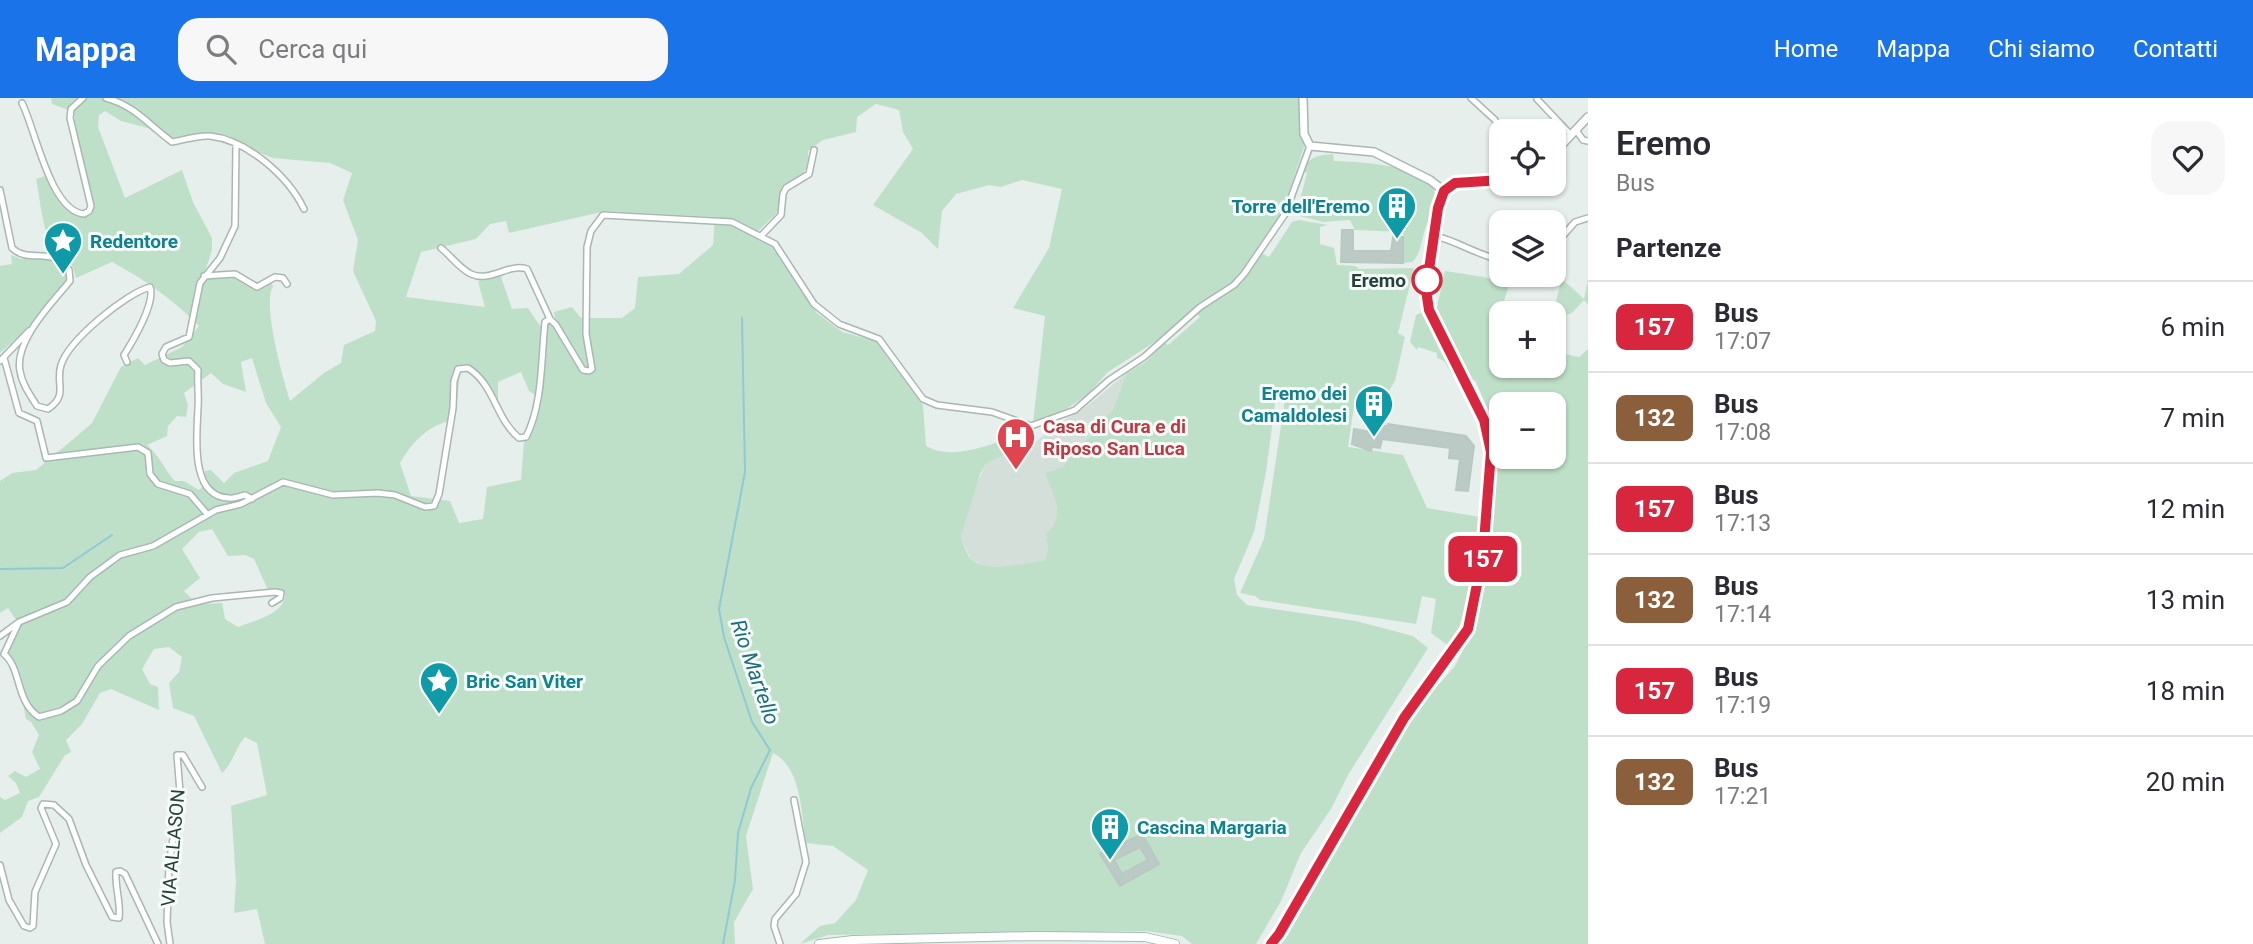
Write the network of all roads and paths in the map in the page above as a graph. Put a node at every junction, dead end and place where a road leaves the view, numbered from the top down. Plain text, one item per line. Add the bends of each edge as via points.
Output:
1 (83, 98) edge
2 (106, 98) edge
3 (1303, 98) edge
4 (1471, 98) edge
5 (1537, 99) edge
6 (22, 103) dead end
7 (1588, 117) edge
8 (1494, 119) edge
9 (1573, 133) junction
10 (1566, 140) edge
11 (1588, 141) edge
12 (236, 145) junction
13 (1310, 146) junction
14 (814, 150) dead end
15 (1489, 181) edge
16 (0, 190) edge
17 (1444, 191) junction
18 (304, 209) dead end
19 (1588, 218) edge
20 (1566, 232) edge
21 (761, 236) junction
22 (1434, 236) junction
23 (441, 248) dead end
24 (1489, 257) edge
25 (204, 276) junction
26 (287, 284) dead end
27 (550, 319) junction
28 (31, 329) junction
29 (2, 360) edge
30 (127, 362) dead end
31 (252, 499) junction
32 (207, 514) junction
33 (272, 603) dead end
34 (19, 622) junction
35 (0, 636) edge
36 (202, 787) dead end
37 (794, 800) dead end
38 (0, 865) edge
39 (943, 941) edge
40 (158, 944) edge
41 (170, 944) edge
42 (780, 944) edge
43 (819, 944) edge
44 (1175, 944) edge
45 (1273, 944) edge

1 - 6 street via 71,109 70,118 91,206 84,214 72,210 56,187 38,153
2 - 12 street via 135,109 172,142 208,136
3 - 13 street via 1304,134
4 - 8 street
5 - 9 street
7 - 9 street
9 - 10 street
9 - 11 street
12 - 18 street via 276,174
12 - 25 street via 235,226
13 - 17 street via 1374,152
13 - 21 street via 1285,214 1234,285 1200,307 1075,410 1034,426 992,412 923,399 882,341 843,327 824,312 777,246
14 - 21 street via 809,174 786,188 781,215
15 - 17 street via 1455,183
16 - 28 street via 17,254 54,257 68,270 69,281
17 - 22 main road
19 - 20 street via 1574,222
21 - 27 street via 732,222 603,215 591,231 587,247 589,372 580,367
22 - 24 street
22 - 45 main road via 1426,290 1429,310 1490,436 1483,555 1475,605 1468,629 1409,709
23 - 27 street via 475,276 527,269
25 - 26 street via 234,274 257,287 275,277
25 - 31 street via 189,337 166,347 162,354 170,363 189,361 198,370 197,454 203,479 218,495
27 - 31 street via 545,322 537,396 526,437 519,438 509,430 481,376 468,368 458,369 435,506 377,493 333,495 283,482
28 - 29 street
28 - 30 street via 19,370 37,406 48,409 60,396 61,365 90,325 150,287 150,298 124,355
29 - 32 street via 16,406 23,416 37,421 46,458 138,447 148,453 150,474 158,484 190,494
31 - 32 street
32 - 34 street via 153,546 120,555 89,577 67,602
33 - 34 street via 281,593 212,598 177,607 129,636 98,666 77,701 39,718 22,696 12,662 4,654
34 - 35 street
36 - 41 street, VIA ALLASON via 183,755 177,755 180,792 169,865
37 - 42 street via 806,862 796,894 775,919
38 - 40 street, VIA ALLASON via 9,900 24,926 30,928 35,919 35,891 56,844 41,808 54,804 69,819 112,918 118,918 120,912 116,880 120,871
39 - 43 main road
39 - 44 main road via 1145,937

